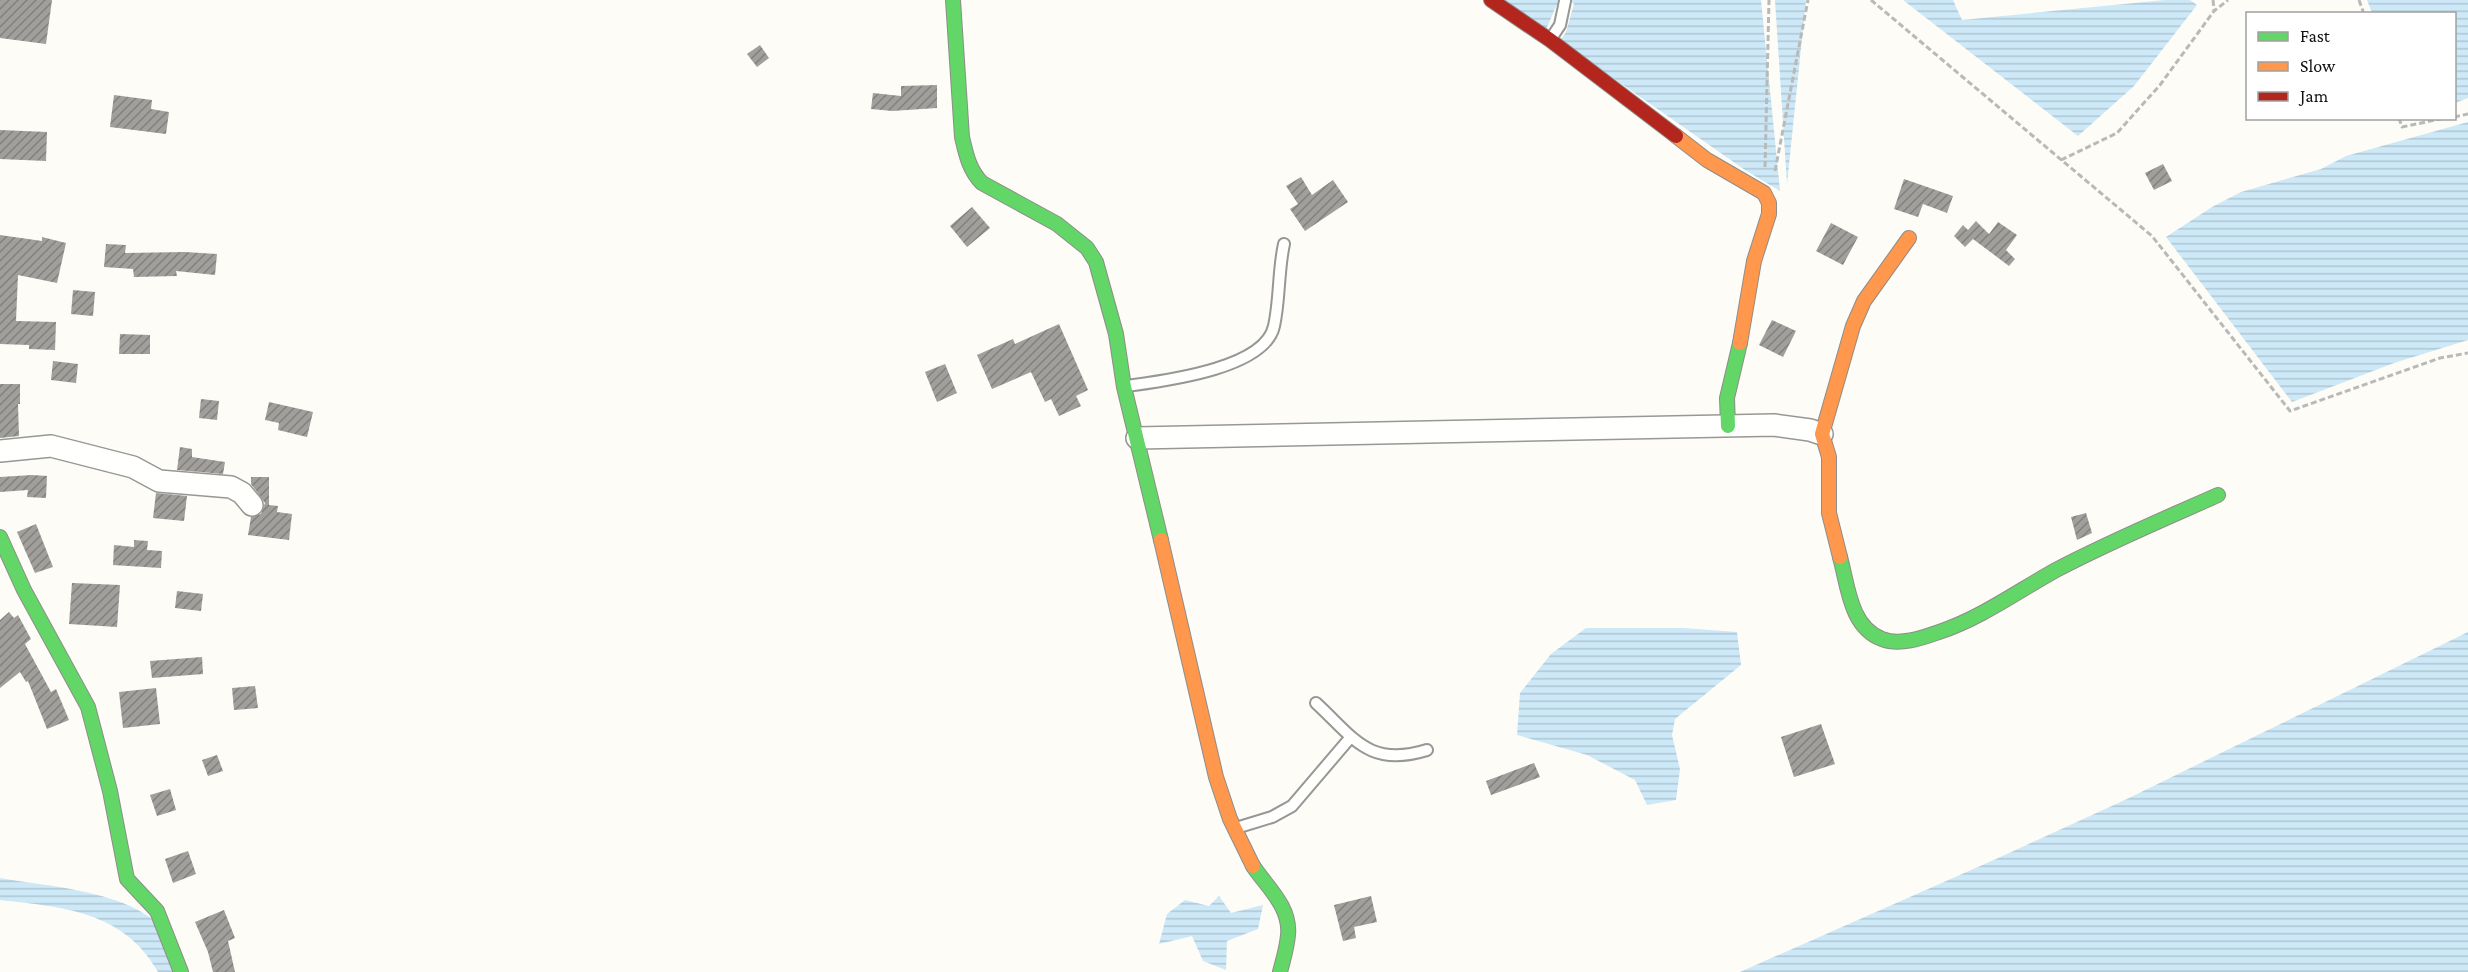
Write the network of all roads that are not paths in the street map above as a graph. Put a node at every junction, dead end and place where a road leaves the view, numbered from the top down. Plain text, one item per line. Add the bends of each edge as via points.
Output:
1 (953, 0) edge
2 (1491, 0) edge
3 (1565, 1) edge
4 (1550, 40) junction
5 (1909, 237) dead end
6 (1284, 244) dead end
7 (1124, 387) junction
8 (1728, 426) junction
9 (1822, 434) junction
10 (1137, 438) junction
11 (0, 451) edge
12 (2218, 495) dead end
13 (252, 505) dead end
14 (0, 537) edge
15 (1316, 703) dead end
16 (1350, 738) junction
17 (1427, 750) dead end
18 (1235, 828) junction
19 (181, 972) edge
20 (1280, 972) edge

1 - 7 street via 966,156 975,176 988,188 1057,224 1087,248 1102,278
2 - 4 street
3 - 4 lane via 1560,25
4 - 8 street via 1707,160 1767,198 1769,214 1754,261 1727,398
5 - 9 street via 1864,301 1852,326
6 - 7 lane via 1274,328 1261,348 1224,366
7 - 10 street
8 - 9 street via 1774,425
8 - 10 street
9 - 12 street via 1829,457 1829,513 1855,615 1880,640 1909,640 1969,619 2065,565
10 - 18 street via 1197,689 1201,725
11 - 13 street via 51,446 134,467 159,481 231,487
14 - 19 street via 24,590 88,707 127,879 157,911
15 - 16 lane
16 - 17 lane via 1373,752 1392,756
16 - 18 lane via 1292,806 1272,817
18 - 20 street via 1250,862 1287,919 1288,942

